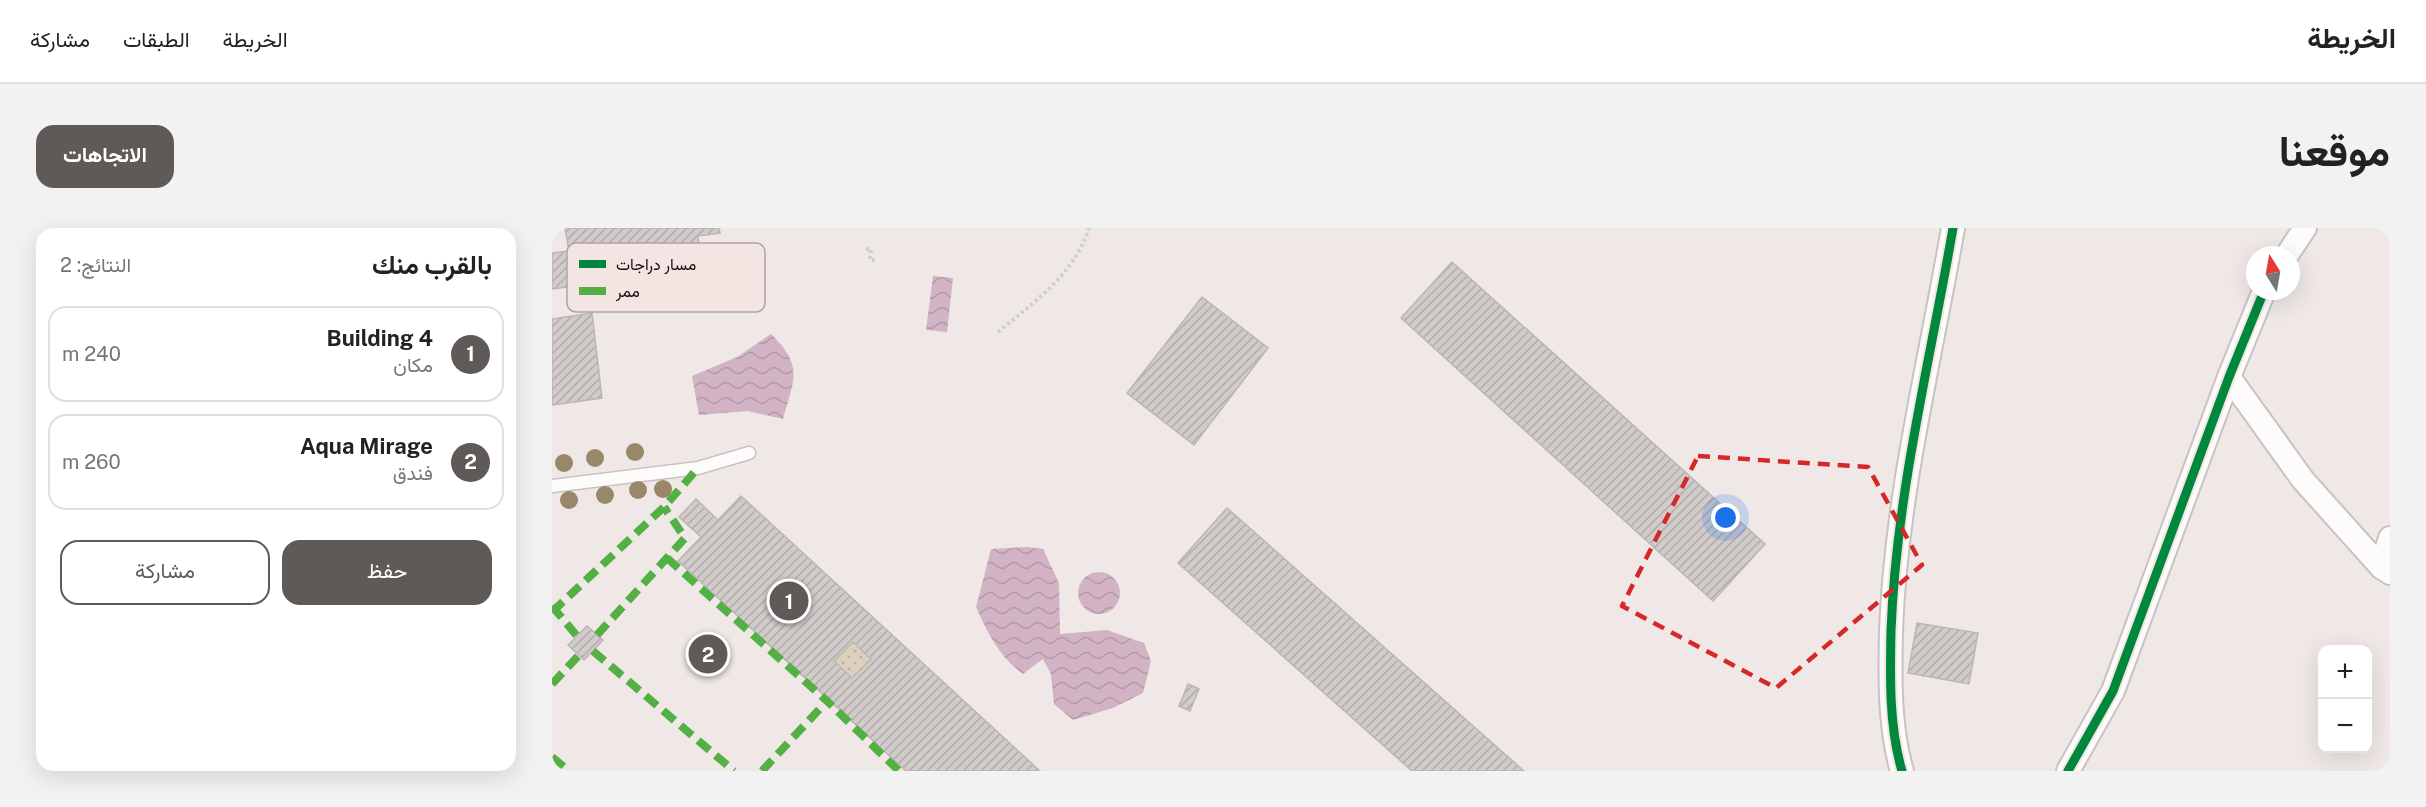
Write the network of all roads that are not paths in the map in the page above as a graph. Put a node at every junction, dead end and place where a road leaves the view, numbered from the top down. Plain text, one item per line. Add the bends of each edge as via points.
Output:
1 (1953, 228) edge
2 (2305, 228) edge
3 (2293, 246) edge
4 (2260, 300) edge
5 (2229, 377) junction
6 (749, 453) dead end
7 (552, 486) edge
8 (2390, 538) edge
9 (2386, 570) edge
10 (1902, 771) edge
11 (2068, 771) edge

1 - 10 street via 1907,476 1893,591 1892,714
2 - 3 street
4 - 5 street
5 - 9 street via 2303,480
5 - 11 street via 2113,691
6 - 7 lane via 698,468
8 - 9 street

